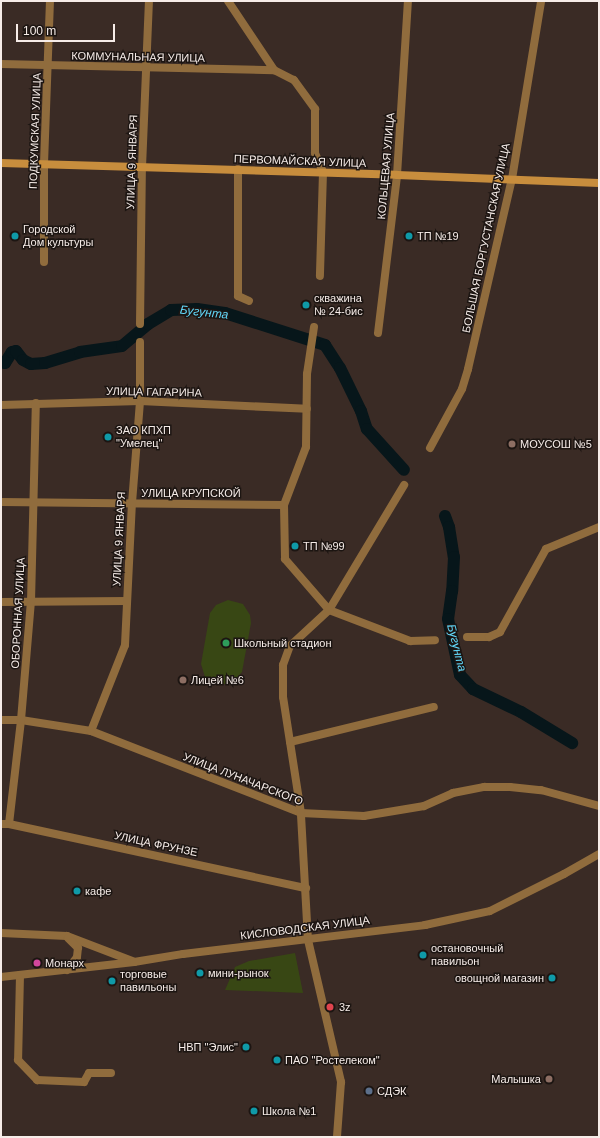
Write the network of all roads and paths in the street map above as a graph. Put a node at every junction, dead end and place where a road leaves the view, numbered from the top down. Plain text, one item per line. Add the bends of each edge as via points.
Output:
1 (50, 1) edge
2 (149, 1) edge
3 (228, 1) edge
4 (408, 1) edge
5 (541, 1) edge
6 (1, 64) edge
7 (48, 66) junction
8 (146, 68) junction
9 (274, 70) junction
10 (1, 163) edge
11 (44, 164) junction
12 (142, 166) junction
13 (238, 170) junction
14 (323, 172) junction
15 (397, 175) junction
16 (512, 179) junction
17 (599, 183) edge
18 (44, 262) dead end
19 (320, 276) dead end
20 (249, 301) dead end
21 (140, 324) dead end
22 (314, 327) dead end
23 (378, 333) dead end
24 (140, 342) dead end
25 (140, 401) junction
26 (36, 403) junction
27 (1, 405) edge
28 (307, 408) junction
29 (430, 448) dead end
30 (404, 485) dead end
31 (1, 502) edge
32 (34, 502) junction
33 (132, 503) junction
34 (284, 504) junction
35 (599, 527) edge
36 (127, 601) junction
37 (1, 602) edge
38 (31, 602) junction
39 (330, 610) junction
40 (467, 637) dead end
41 (435, 640) dead end
42 (434, 707) dead end
43 (1, 720) edge
44 (22, 720) junction
45 (91, 730) junction
46 (290, 742) junction
47 (599, 806) edge
48 (301, 813) junction
49 (5, 824) edge
50 (599, 854) edge
51 (306, 888) junction
52 (1, 933) edge
53 (67, 936) junction
54 (308, 940) junction
55 (134, 962) junction
56 (67, 970) junction
57 (20, 974) junction
58 (1, 977) edge
59 (111, 1073) dead end
60 (336, 1137) edge

1 - 7 street, ПОДКУМСКАЯ УЛИЦА
2 - 8 street, УЛИЦА 9 ЯНВАРЯ
3 - 9 street
4 - 15 street, КОЛЬЦЕВАЯ УЛИЦА
5 - 16 street, БОЛЬШАЯ БОРГУСТАНСКАЯ УЛИЦА
6 - 7 street, КОММУНАЛЬНАЯ УЛИЦА
7 - 8 street, КОММУНАЛЬНАЯ УЛИЦА
7 - 11 street, ПОДКУМСКАЯ УЛИЦА
8 - 9 street, КОММУНАЛЬНАЯ УЛИЦА
8 - 12 street, УЛИЦА 9 ЯНВАРЯ
9 - 14 street via 294,80 315,109 315,152
10 - 11 main road, ПЕРВОМАЙСКАЯ УЛИЦА
11 - 12 main road, ПЕРВОМАЙСКАЯ УЛИЦА
11 - 18 street, ПОДКУМСКАЯ УЛИЦА
12 - 13 main road, ПЕРВОМАЙСКАЯ УЛИЦА
12 - 21 street, УЛИЦА 9 ЯНВАРЯ
13 - 14 main road, ПЕРВОМАЙСКАЯ УЛИЦА
13 - 20 street via 238,296
14 - 15 main road, ПЕРВОМАЙСКАЯ УЛИЦА
14 - 19 street
15 - 16 main road, ПЕРВОМАЙСКАЯ УЛИЦА
15 - 23 street, КОЛЬЦЕВАЯ УЛИЦА
16 - 17 main road, ПЕРВОМАЙСКАЯ УЛИЦА
16 - 29 street, БОЛЬШАЯ БОРГУСТАНСКАЯ УЛИЦА via 468,370 462,389
22 - 28 street via 307,374
24 - 25 street, УЛИЦА 9 ЯНВАРЯ
25 - 26 street, УЛИЦА ГАГАРИНА
25 - 28 street, УЛИЦА ГАГАРИНА
25 - 33 street, УЛИЦА 9 ЯНВАРЯ
26 - 27 street, УЛИЦА ГАГАРИНА
26 - 32 street, ОБОРОННАЯ УЛИЦА
28 - 34 street via 306,447
30 - 39 street
31 - 32 street, УЛИЦА КРУПСКОЙ
32 - 33 street, УЛИЦА КРУПСКОЙ
32 - 38 street, ОБОРОННАЯ УЛИЦА
33 - 34 street, УЛИЦА КРУПСКОЙ
33 - 36 street, УЛИЦА 9 ЯНВАРЯ
34 - 39 street via 284,559
35 - 40 street via 546,549 500,632 489,637
36 - 38 street
36 - 45 street, УЛИЦА 9 ЯНВАРЯ via 125,645
37 - 38 street
38 - 44 street, ОБОРОННАЯ УЛИЦА
39 - 41 street via 410,641
39 - 46 street via 290,646 283,665 283,697
42 - 46 street
43 - 44 street, УЛИЦА ЛУНАЧАРСКОГО
44 - 45 street, УЛИЦА ЛУНАЧАРСКОГО
44 - 49 street, ОБОРОННАЯ УЛИЦА
45 - 48 street, УЛИЦА ЛУНАЧАРСКОГО
46 - 48 street
47 - 48 street, УЛИЦА ЛУНАЧАРСКОГО via 541,790 484,787 453,793 424,806 364,816
48 - 51 street
49 - 51 street, УЛИЦА ФРУНЗЕ
50 - 54 street, КИСЛОВОДСКАЯ УЛИЦА via 490,911 424,925
51 - 54 street
52 - 53 street
53 - 55 street
53 - 56 street via 78,948 77,957
54 - 55 street, КИСЛОВОДСКАЯ УЛИЦА
54 - 60 street via 341,1082
55 - 56 street, КИСЛОВОДСКАЯ УЛИЦА
56 - 57 street, КИСЛОВОДСКАЯ УЛИЦА
57 - 58 street, КИСЛОВОДСКАЯ УЛИЦА
57 - 59 street via 18,1060 37,1080 84,1082 90,1073

